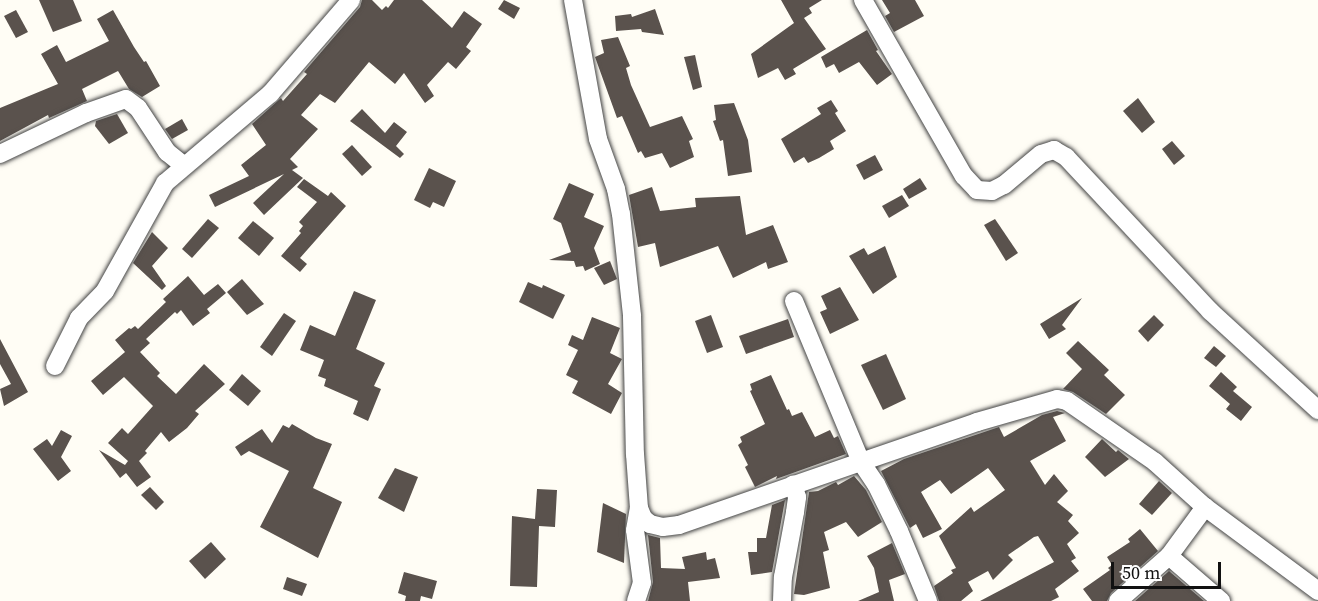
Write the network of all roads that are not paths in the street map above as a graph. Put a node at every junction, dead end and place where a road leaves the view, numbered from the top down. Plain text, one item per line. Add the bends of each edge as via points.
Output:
1 (351, 0) edge
2 (573, 0) edge
3 (863, 0) edge
4 (0, 154) edge
5 (184, 166) junction
6 (794, 301) dead end
7 (55, 366) dead end
8 (1318, 410) edge
9 (861, 462) junction
10 (793, 484) junction
11 (1205, 507) junction
12 (639, 508) junction
13 (1169, 556) junction
14 (1318, 591) edge
15 (636, 601) edge
16 (782, 601) edge
17 (928, 601) edge
18 (1118, 601) edge
19 (1221, 601) edge

1 - 5 street via 270,94
2 - 12 street via 598,139 621,214 632,316
3 - 8 street via 964,176 977,190 992,191 1004,185 1041,154 1054,150 1066,157 1210,311
4 - 5 street via 86,113 126,99 138,108 167,152
5 - 7 street via 165,183 105,291 79,318
6 - 9 street
9 - 10 street
9 - 11 street via 1057,399 1078,407 1155,462
9 - 17 street via 899,531
10 - 12 street via 679,525 650,524
10 - 16 street via 795,512
11 - 13 street
11 - 14 street
12 - 15 street via 635,539 642,583
13 - 18 street
13 - 19 street

